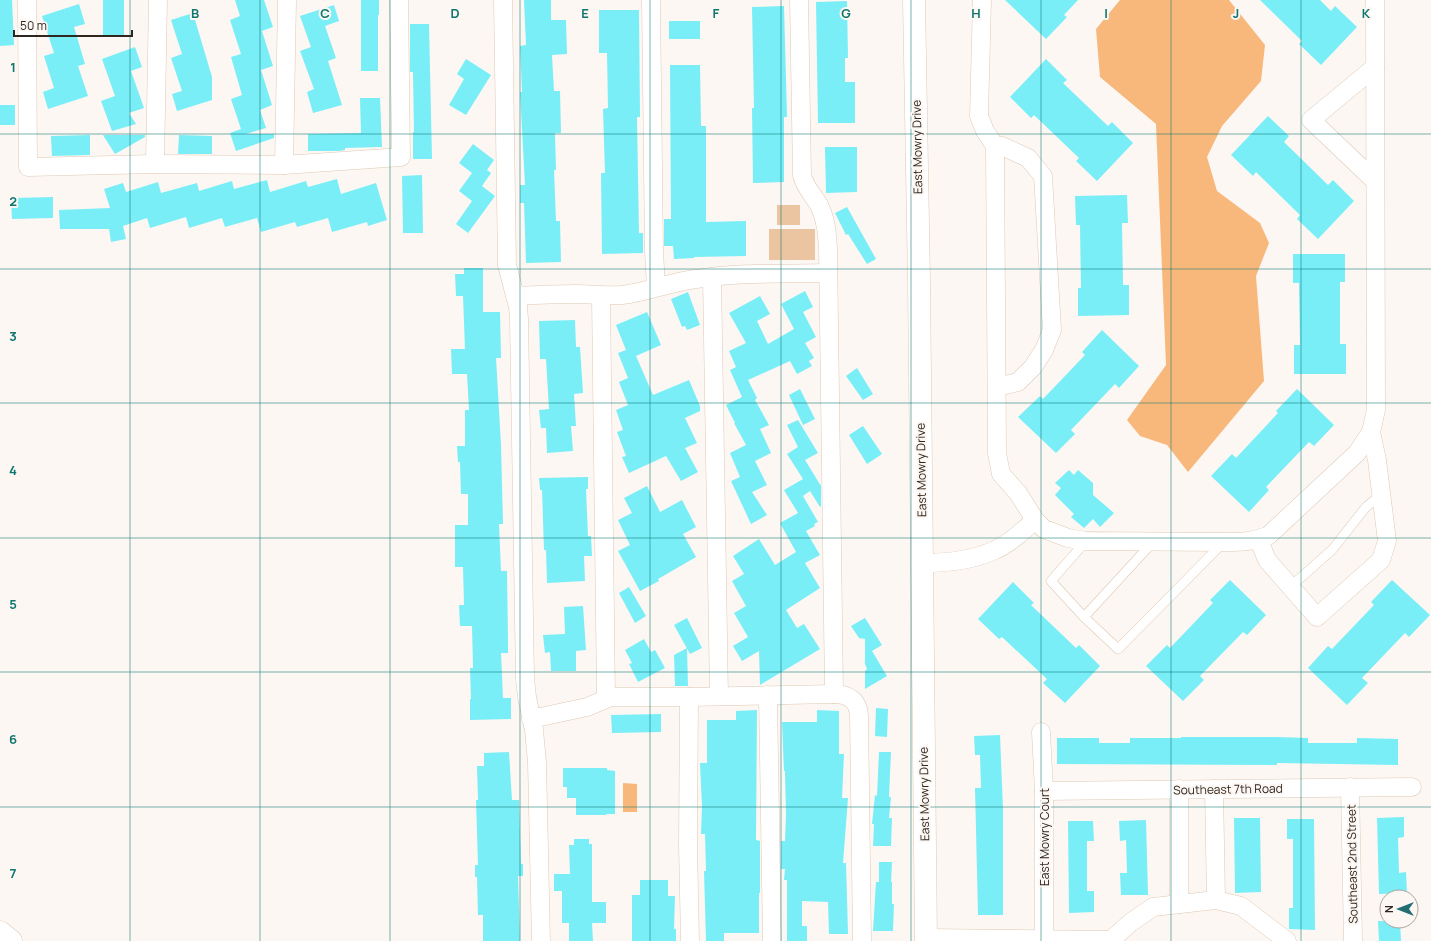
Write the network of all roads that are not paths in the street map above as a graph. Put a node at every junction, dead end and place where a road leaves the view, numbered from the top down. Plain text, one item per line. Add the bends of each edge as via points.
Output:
1 (27, 0) edge
2 (158, 0) edge
3 (287, 0) edge
4 (399, 0) edge
5 (503, 0) edge
6 (651, 0) edge
7 (799, 0) edge
8 (914, 0) edge
9 (982, 0) edge
10 (1374, 0) edge
11 (1375, 67) junction
12 (995, 146) junction
13 (155, 164) junction
14 (284, 165) junction
15 (1375, 181) junction
16 (828, 273) junction
17 (712, 278) junction
18 (656, 287) junction
19 (515, 296) junction
20 (601, 296) junction
21 (997, 387) junction
22 (1371, 432) junction
23 (1381, 494) junction
24 (1035, 520) junction
25 (1259, 540) junction
26 (1086, 541) junction
27 (1154, 541) junction
28 (1225, 542) junction
29 (922, 563) junction
30 (1290, 587) junction
31 (1084, 617) junction
32 (834, 694) junction
33 (719, 696) junction
34 (768, 696) junction
35 (690, 697) junction
36 (606, 698) junction
37 (532, 719) junction
38 (1041, 732) dead end
39 (1350, 787) junction
40 (1412, 787) dead end
41 (1179, 789) junction
42 (1214, 789) junction
43 (1044, 791) junction
44 (1216, 900) junction
45 (1179, 904) junction
46 (0, 932) edge
47 (926, 940) edge
48 (1044, 940) edge
49 (11, 941) edge
50 (540, 941) edge
51 (690, 941) edge
52 (772, 941) edge
53 (862, 941) edge
54 (1110, 941) edge
55 (1287, 941) edge
56 (1354, 941) edge

1 - 13 street via 28,166
2 - 13 street
3 - 14 street
4 - 14 street via 401,157
5 - 19 street via 507,265
6 - 18 street
7 - 16 street via 802,175 825,223
8 - 29 main road, East Mowry Drive
9 - 12 street via 979,116
10 - 11 street
11 - 15 street
11 - 15 street via 1311,120
12 - 21 street
12 - 21 street via 1002,146 1028,158 1043,176 1052,330 1044,350 1033,367 1018,382
13 - 14 street
15 - 22 street via 1376,410
16 - 17 street
16 - 32 street
17 - 18 street
17 - 33 street
18 - 20 street via 638,293
19 - 20 street
19 - 37 street via 519,319 525,679
20 - 36 street
21 - 24 street via 997,454 1001,474 1018,493
22 - 23 street
22 - 25 street via 1357,453 1269,535
23 - 30 lane via 1366,507 1332,550
23 - 30 street via 1387,541 1381,560 1317,617
24 - 26 street via 1044,530
24 - 29 street via 995,550 946,563
25 - 28 street
25 - 30 street via 1267,560
26 - 27 street
26 - 31 lane via 1051,581
27 - 28 street
27 - 31 lane
28 - 31 lane via 1118,649
29 - 47 main road, East Mowry Drive
32 - 34 street
32 - 53 street via 852,698 858,711
33 - 34 street
33 - 35 street
34 - 52 street
35 - 36 street
35 - 51 street
36 - 37 street via 587,707
37 - 50 street via 537,762
38 - 43 street, East Mowry Court
39 - 40 street, Southeast 7th Road
39 - 42 street, Southeast 7th Road
39 - 56 street, Southeast 2nd Street
41 - 42 street, Southeast 7th Road
41 - 43 street, Southeast 7th Road
41 - 45 street
42 - 44 street
43 - 48 street, East Mowry Court
44 - 45 street
44 - 55 street via 1241,906
45 - 54 street via 1153,907 1130,922
46 - 49 main road
47 - 48 street
48 - 54 street

